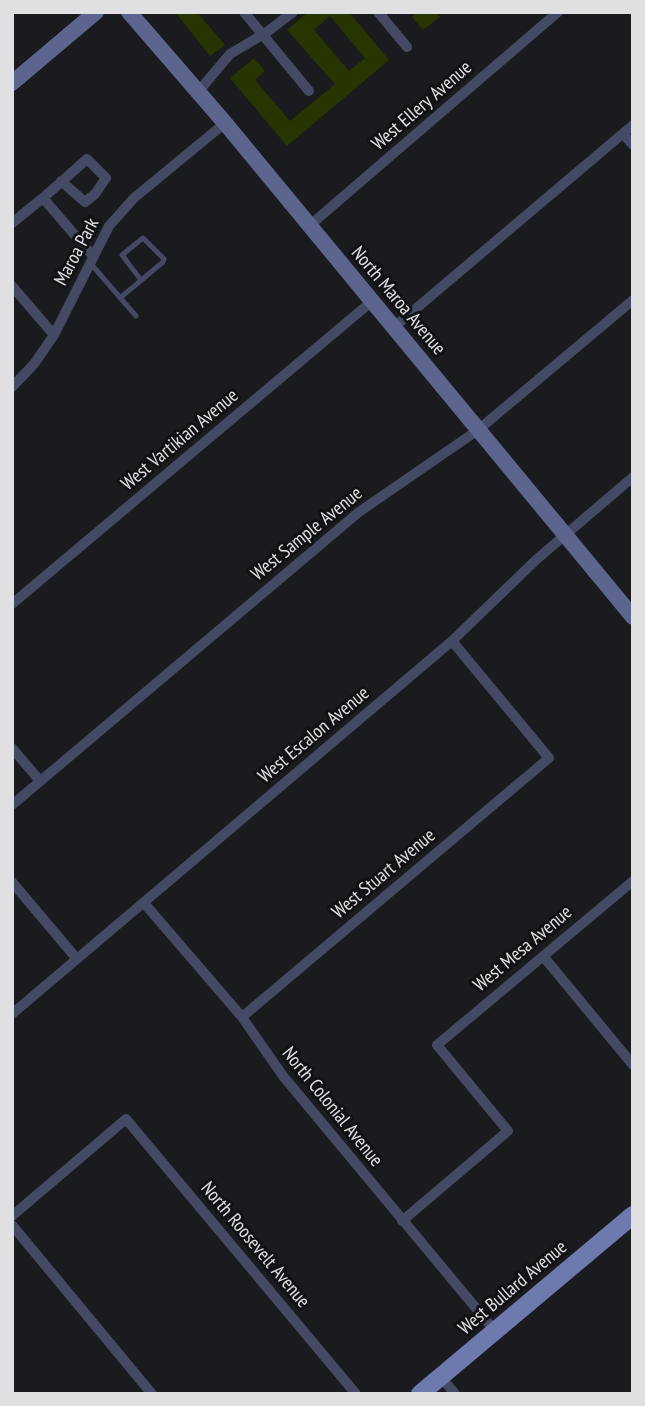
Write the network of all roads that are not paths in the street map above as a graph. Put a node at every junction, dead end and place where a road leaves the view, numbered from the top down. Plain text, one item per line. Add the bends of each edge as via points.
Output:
1 (96, 12) edge
2 (129, 12) edge
3 (244, 12) edge
4 (293, 12) edge
5 (379, 12) edge
6 (558, 12) edge
7 (264, 34) junction
8 (407, 47) dead end
9 (12, 83) edge
10 (309, 91) dead end
11 (198, 92) junction
12 (225, 123) junction
13 (633, 125) edge
14 (623, 134) junction
15 (633, 145) edge
16 (61, 181) dead end
17 (43, 198) junction
18 (12, 223) edge
19 (309, 226) junction
20 (90, 258) junction
21 (141, 280) junction
22 (12, 286) edge
23 (120, 298) junction
24 (633, 300) edge
25 (371, 302) junction
26 (136, 316) dead end
27 (393, 328) junction
28 (54, 335) junction
29 (12, 387) edge
30 (478, 430) junction
31 (633, 477) edge
32 (565, 534) junction
33 (12, 604) edge
34 (633, 617) edge
35 (452, 641) junction
36 (12, 748) edge
37 (40, 781) junction
38 (12, 805) edge
39 (633, 881) edge
40 (12, 882) edge
41 (144, 903) junction
42 (543, 956) junction
43 (76, 959) junction
44 (12, 1014) edge
45 (242, 1017) junction
46 (633, 1065) edge
47 (633, 1215) edge
48 (12, 1216) edge
49 (402, 1221) junction
50 (12, 1225) edge
51 (495, 1331) junction
52 (441, 1377) junction
53 (152, 1394) edge
54 (356, 1394) edge
55 (421, 1394) edge
56 (455, 1394) edge

1 - 9 main road
2 - 11 main road, North Maroa Avenue
3 - 7 street
4 - 7 street
5 - 8 street
6 - 19 street, West Ellery Avenue
7 - 10 street
7 - 11 street via 230,54
11 - 12 main road, North Maroa Avenue
12 - 19 main road, North Maroa Avenue
12 - 20 street, Maroa Park via 134,198 108,226
13 - 14 street
14 - 15 street
14 - 27 street
16 - 17 street
17 - 18 street
17 - 20 street
19 - 25 main road, North Maroa Avenue
20 - 23 lane
20 - 28 street, Maroa Park
21 - 21 lane via 164,259 143,238 122,255
21 - 23 lane
22 - 28 street
23 - 26 lane
24 - 30 street, West Sample Avenue
25 - 27 main road, North Maroa Avenue
25 - 33 street, West Vartikian Avenue
27 - 30 main road, North Maroa Avenue
28 - 29 street, Maroa Park
30 - 32 main road, North Maroa Avenue
30 - 37 street, West Sample Avenue via 359,512
31 - 32 street, West Escalon Avenue
32 - 34 main road, North Maroa Avenue
32 - 35 street, West Escalon Avenue
35 - 41 street, West Escalon Avenue
35 - 45 street, West Stuart Avenue via 549,758
36 - 37 street
37 - 38 street, West Sample Avenue
39 - 42 street, West Mesa Avenue
40 - 43 street
41 - 43 street, West Escalon Avenue
41 - 45 street, North Colonial Avenue
42 - 46 street
42 - 49 street, West Mesa Avenue via 436,1045 508,1131
43 - 44 street, West Escalon Avenue
45 - 49 street, North Colonial Avenue via 283,1076
47 - 51 main road, West Bullard Avenue
48 - 54 street, North Roosevelt Avenue via 126,1119
49 - 51 street, North Colonial Avenue
50 - 53 street
51 - 52 main road, West Bullard Avenue
52 - 55 main road, West Bullard Avenue
52 - 56 street

